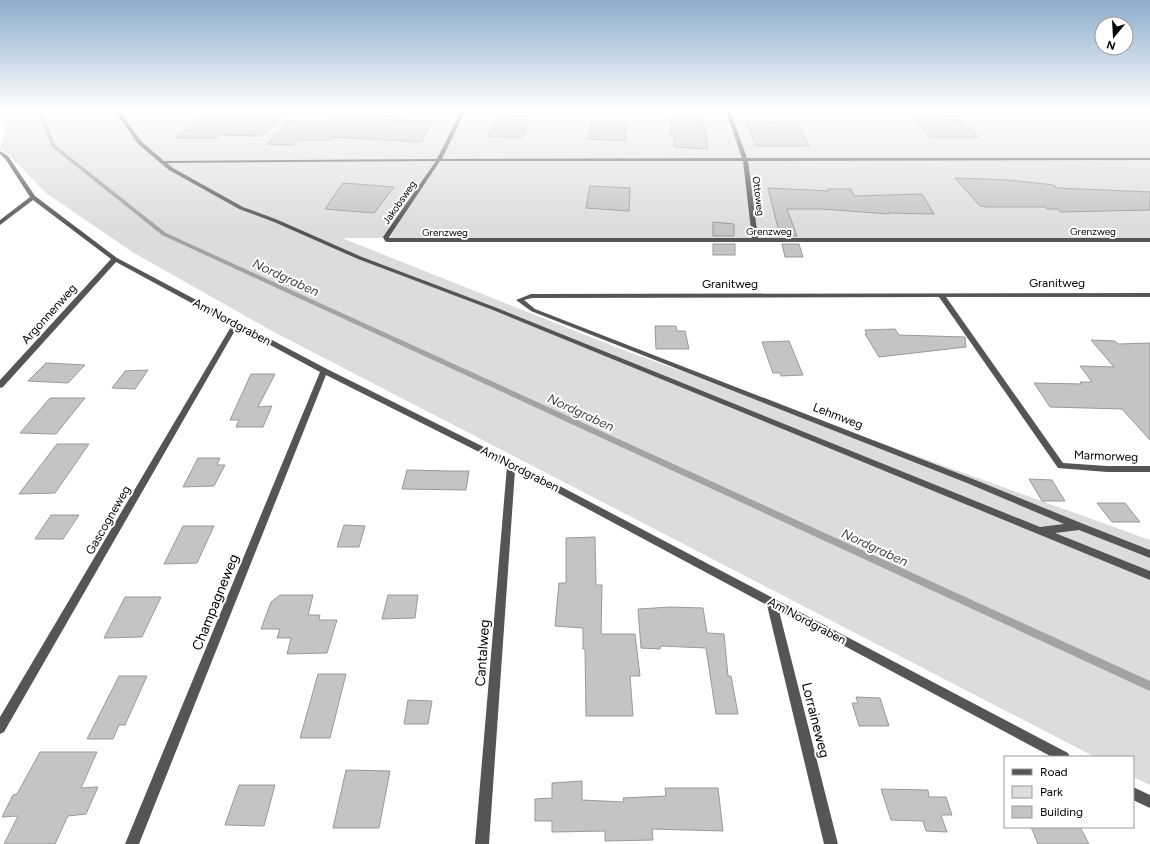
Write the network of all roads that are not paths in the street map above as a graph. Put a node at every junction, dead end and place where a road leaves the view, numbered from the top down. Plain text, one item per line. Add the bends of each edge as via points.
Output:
1 (149, 150) edge
2 (445, 150) edge
3 (742, 150) edge
4 (3, 155) edge
5 (1150, 159) edge
6 (440, 160) junction
7 (745, 160) junction
8 (164, 162) junction
9 (33, 197) junction
10 (0, 223) edge
11 (387, 240) joint
12 (755, 240) junction
13 (1150, 240) edge
14 (115, 258) junction
15 (941, 295) junction
16 (1150, 295) edge
17 (519, 300) joint
18 (236, 324) junction
19 (324, 371) junction
20 (0, 385) edge
21 (511, 464) junction
22 (1150, 468) edge
23 (1078, 526) junction
24 (1041, 530) junction
25 (1150, 554) edge
26 (1150, 576) edge
27 (772, 603) junction
28 (0, 728) edge
29 (1062, 756) edge
30 (1134, 794) edge
31 (1150, 802) edge
32 (132, 844) edge
33 (482, 844) edge
34 (831, 844) edge

1 - 8 lane
2 - 6 lane, Jakobsweg
3 - 7 lane, Ottoweg
4 - 9 lane, Am Nordgraben
5 - 7 lane
6 - 7 lane
6 - 8 lane
6 - 11 lane, Jakobsweg via 386,237
7 - 12 lane, Ottoweg
8 - 24 lane via 171,169 241,208 276,220 360,258 496,309
9 - 10 lane
9 - 14 lane, Am Nordgraben
11 - 12 lane, Grenzweg
12 - 13 lane, Grenzweg
14 - 18 lane, Am Nordgraben
14 - 20 lane, Argonnenweg
15 - 16 lane, Granitweg
15 - 17 lane, Granitweg via 532,296
15 - 22 lane, Marmorweg via 1061,466
17 - 23 lane, Lehmweg via 533,310 970,481
18 - 19 lane, Am Nordgraben
18 - 28 lane, Gascogneweg
19 - 21 lane, Am Nordgraben
19 - 32 lane, Champagneweg
21 - 27 lane, Am Nordgraben
21 - 33 lane, Cantalweg
23 - 24 lane
23 - 25 lane, Lehmweg
24 - 26 lane
27 - 29 lane, Am Nordgraben
27 - 34 lane, Lorraineweg
30 - 31 lane

